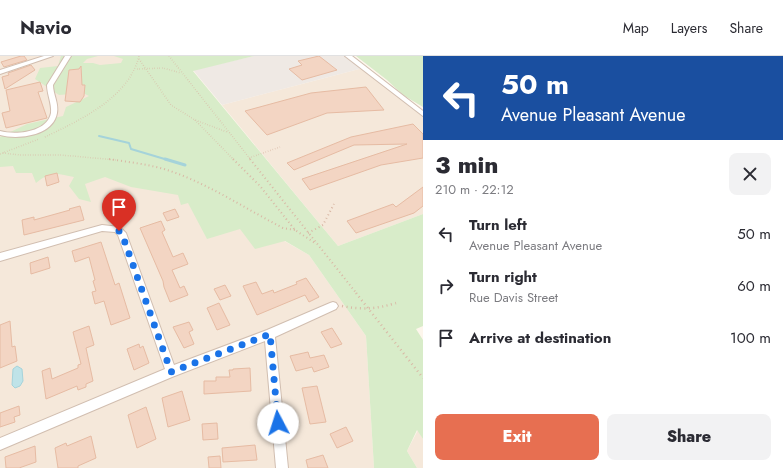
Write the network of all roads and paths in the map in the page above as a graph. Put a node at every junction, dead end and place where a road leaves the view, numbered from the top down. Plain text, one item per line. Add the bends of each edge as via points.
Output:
1 (50, 56) edge
2 (68, 56) edge
3 (170, 56) edge
4 (348, 56) edge
5 (139, 57) edge
6 (146, 68) junction
7 (137, 69) junction
8 (0, 72) edge
9 (182, 73) junction
10 (423, 114) edge
11 (196, 120) junction
12 (228, 132) junction
13 (0, 133) edge
14 (280, 147) dead end
15 (3, 153) junction
16 (0, 154) edge
17 (249, 158) junction
18 (334, 204) dead end
19 (295, 230) junction
20 (308, 233) junction
21 (317, 244) junction
22 (0, 257) edge
23 (396, 303) dead end
24 (333, 306) joint
25 (368, 308) junction
26 (270, 334) junction
27 (171, 372) junction
28 (423, 378) edge
29 (0, 444) edge
30 (282, 468) edge

1 - 8 street
2 - 13 street via 50,85 54,113 50,122 41,129 18,136
3 - 9 path
4 - 10 street
5 - 6 path
5 - 7 path
6 - 7 path
6 - 9 path via 163,68
6 - 11 path via 170,105
7 - 15 path via 112,96 78,120
9 - 12 path
11 - 12 path
11 - 19 path via 260,186
12 - 17 path
14 - 17 path
15 - 16 path
15 - 19 path via 14,156 50,154 82,157 164,169 188,178 283,228
17 - 20 path
18 - 20 path via 323,224
19 - 21 path
20 - 21 path
21 - 25 path
22 - 27 street via 102,228 117,229 122,234
23 - 25 path
24 - 25 path
24 - 26 street
25 - 28 path
26 - 27 street
26 - 30 street
27 - 29 street

